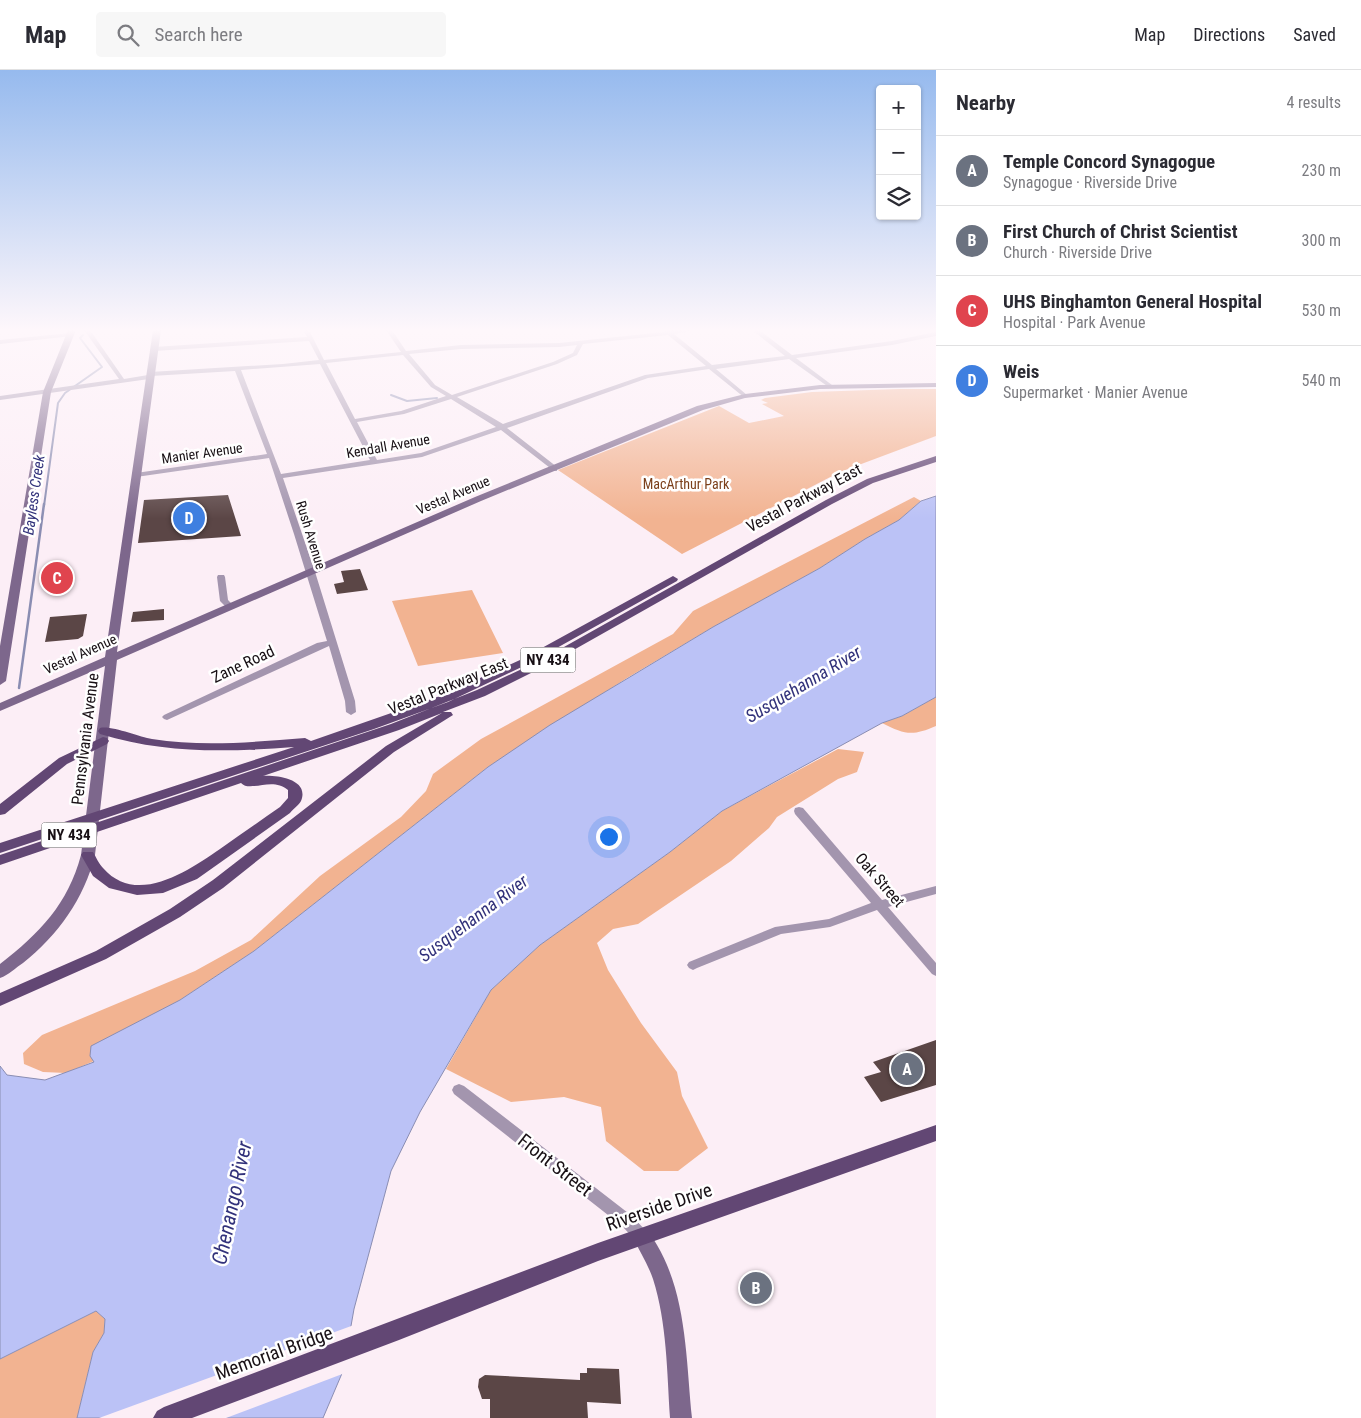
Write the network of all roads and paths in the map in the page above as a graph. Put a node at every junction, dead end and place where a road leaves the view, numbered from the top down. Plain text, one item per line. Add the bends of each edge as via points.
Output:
1 (47, 392) edge
2 (40, 393) edge
3 (148, 393) edge
4 (246, 393) edge
5 (339, 393) edge
6 (446, 393) edge
7 (464, 393) edge
8 (599, 393) edge
9 (741, 393) edge
10 (771, 393) edge
11 (745, 396) junction
12 (452, 397) junction
13 (0, 398) edge
14 (354, 421) junction
15 (502, 427) junction
16 (936, 453) edge
17 (271, 456) junction
18 (936, 459) edge
19 (375, 463) junction
20 (554, 469) junction
21 (136, 475) junction
22 (279, 476) junction
23 (310, 571) junction
24 (221, 577) dead end
25 (230, 606) junction
26 (332, 642) junction
27 (111, 657) junction
28 (0, 681) edge
29 (502, 684) junction
30 (1, 704) edge
31 (351, 712) dead end
32 (167, 717) dead end
33 (351, 732) junction
34 (103, 736) junction
35 (176, 801) junction
36 (0, 810) edge
37 (800, 811) dead end
38 (0, 848) edge
39 (88, 856) junction
40 (0, 860) edge
41 (936, 890) edge
42 (881, 906) junction
43 (693, 965) dead end
44 (936, 971) edge
45 (0, 972) edge
46 (0, 1000) edge
47 (459, 1090) dead end
48 (936, 1133) edge
49 (642, 1237) junction
50 (400, 1330) joint
51 (164, 1418) edge
52 (681, 1418) edge

1 - 28 street
2 - 13 street
3 - 21 street, Pennsylvania Avenue
4 - 17 street, Rush Avenue
5 - 14 street
6 - 12 street
7 - 12 street
8 - 15 street, Kendall Avenue
9 - 11 street
10 - 11 street, Vestal Avenue
11 - 20 street, Vestal Avenue via 700,408
12 - 14 street via 402,413
12 - 15 street
14 - 19 street
15 - 19 street, Kendall Avenue via 422,455
15 - 20 street
16 - 33 main road, Vestal Parkway East / NY 434 via 854,480 510,670 444,699
17 - 21 street, Manier Avenue
17 - 22 street, Rush Avenue
18 - 29 main road, Vestal Parkway East / NY 434 via 870,481 829,502
19 - 22 street, Kendall Avenue
20 - 23 street, Vestal Avenue
21 - 27 street, Pennsylvania Avenue
22 - 23 street, Rush Avenue
23 - 25 street, Vestal Avenue
23 - 26 street, Rush Avenue
24 - 25 street via 224,601
25 - 27 street, Vestal Avenue
26 - 31 street, Rush Avenue
26 - 32 street, Zane Road
27 - 30 street, Vestal Avenue
27 - 34 street, Pennsylvania Avenue
29 - 35 main road, Vestal Parkway East / NY 434 via 395,727
29 - 46 main road via 500,689 440,718 397,744 218,884 175,913 101,955
33 - 34 main road via 298,742 188,746
33 - 38 main road, Vestal Parkway East / NY 434
34 - 36 main road via 63,761
34 - 39 street, Pennsylvania Avenue
35 - 39 main road via 271,780 289,784 296,795 285,810 192,876 163,888 142,890 118,886 98,872
35 - 40 main road, Vestal Parkway East / NY 434
37 - 42 street, Oak Street
39 - 45 street, Pennsylvania Avenue via 77,889 61,915 32,947
41 - 42 street
42 - 43 street via 830,924 779,930
42 - 44 street, Oak Street
47 - 49 street, Front Street via 627,1221
48 - 49 main road, Riverside Drive
49 - 50 main road, Riverside Drive
49 - 52 street, Front Street via 655,1256 667,1291
50 - 51 main road, Memorial Bridge

